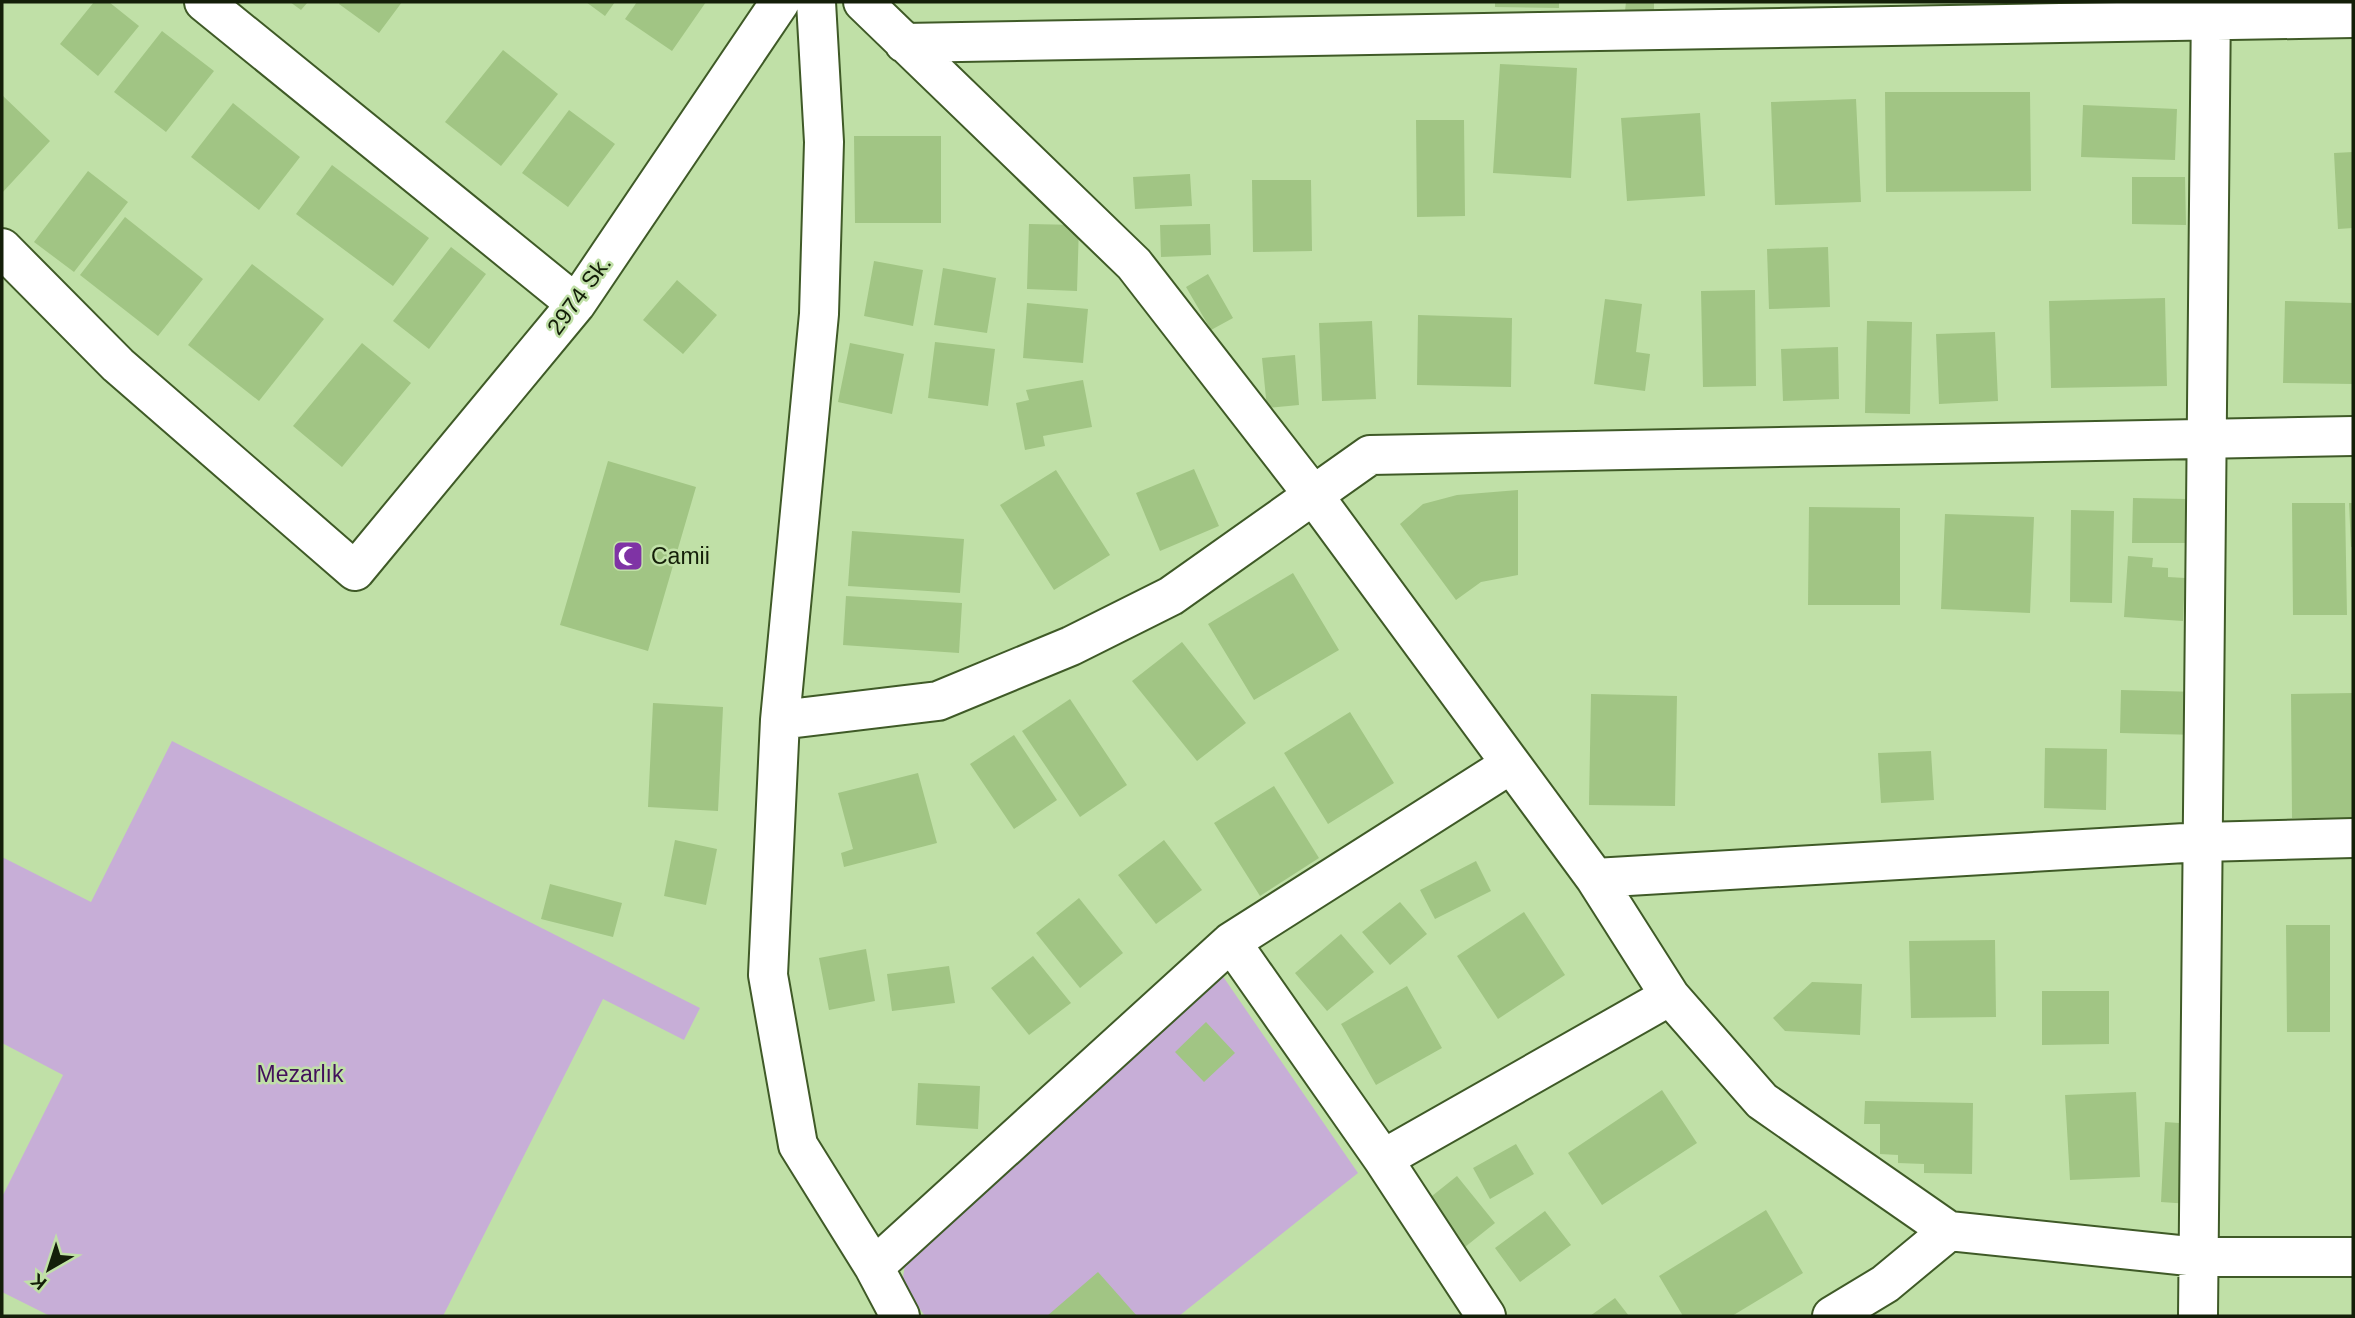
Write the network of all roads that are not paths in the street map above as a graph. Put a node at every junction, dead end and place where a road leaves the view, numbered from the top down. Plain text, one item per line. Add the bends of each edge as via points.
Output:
1 (204, 2) edge
2 (780, 2) edge
3 (816, 2) edge
4 (863, 2) edge
5 (2211, 10) edge
6 (2353, 18) edge
7 (904, 43) junction
8 (2, 248) edge
9 (576, 304) junction
10 (2353, 436) edge
11 (2206, 438) junction
12 (1314, 496) junction
13 (780, 720) junction
14 (1511, 764) junction
15 (2353, 838) edge
16 (2202, 842) junction
17 (1595, 878) junction
18 (1231, 942) junction
19 (1670, 996) junction
20 (1383, 1159) junction
21 (1949, 1231) junction
22 (2198, 1257) junction
23 (2353, 1257) edge
24 (874, 1267) junction
25 (900, 1316) edge
26 (1486, 1316) edge
27 (1832, 1316) edge
28 (2198, 1316) edge

1 - 9 street
2 - 9 street, 2974 Sk.
3 - 13 street via 824,142 819,314
4 - 7 street
5 - 6 street
5 - 7 street
5 - 11 street
7 - 12 street via 1134,264
8 - 9 street, 2974 Sk. via 118,365 355,571
10 - 11 street
11 - 12 street via 1370,455
11 - 16 street
12 - 13 street via 1171,596 1071,646 938,701
12 - 14 street
13 - 24 street via 768,975 798,1145
14 - 17 street
14 - 18 street
15 - 16 street
16 - 17 street
16 - 22 street
17 - 19 street
18 - 20 street
18 - 24 street
19 - 20 street
19 - 21 street via 1762,1101
20 - 26 street
21 - 22 street
21 - 27 street via 1885,1284
22 - 23 street
22 - 28 street
24 - 25 street

